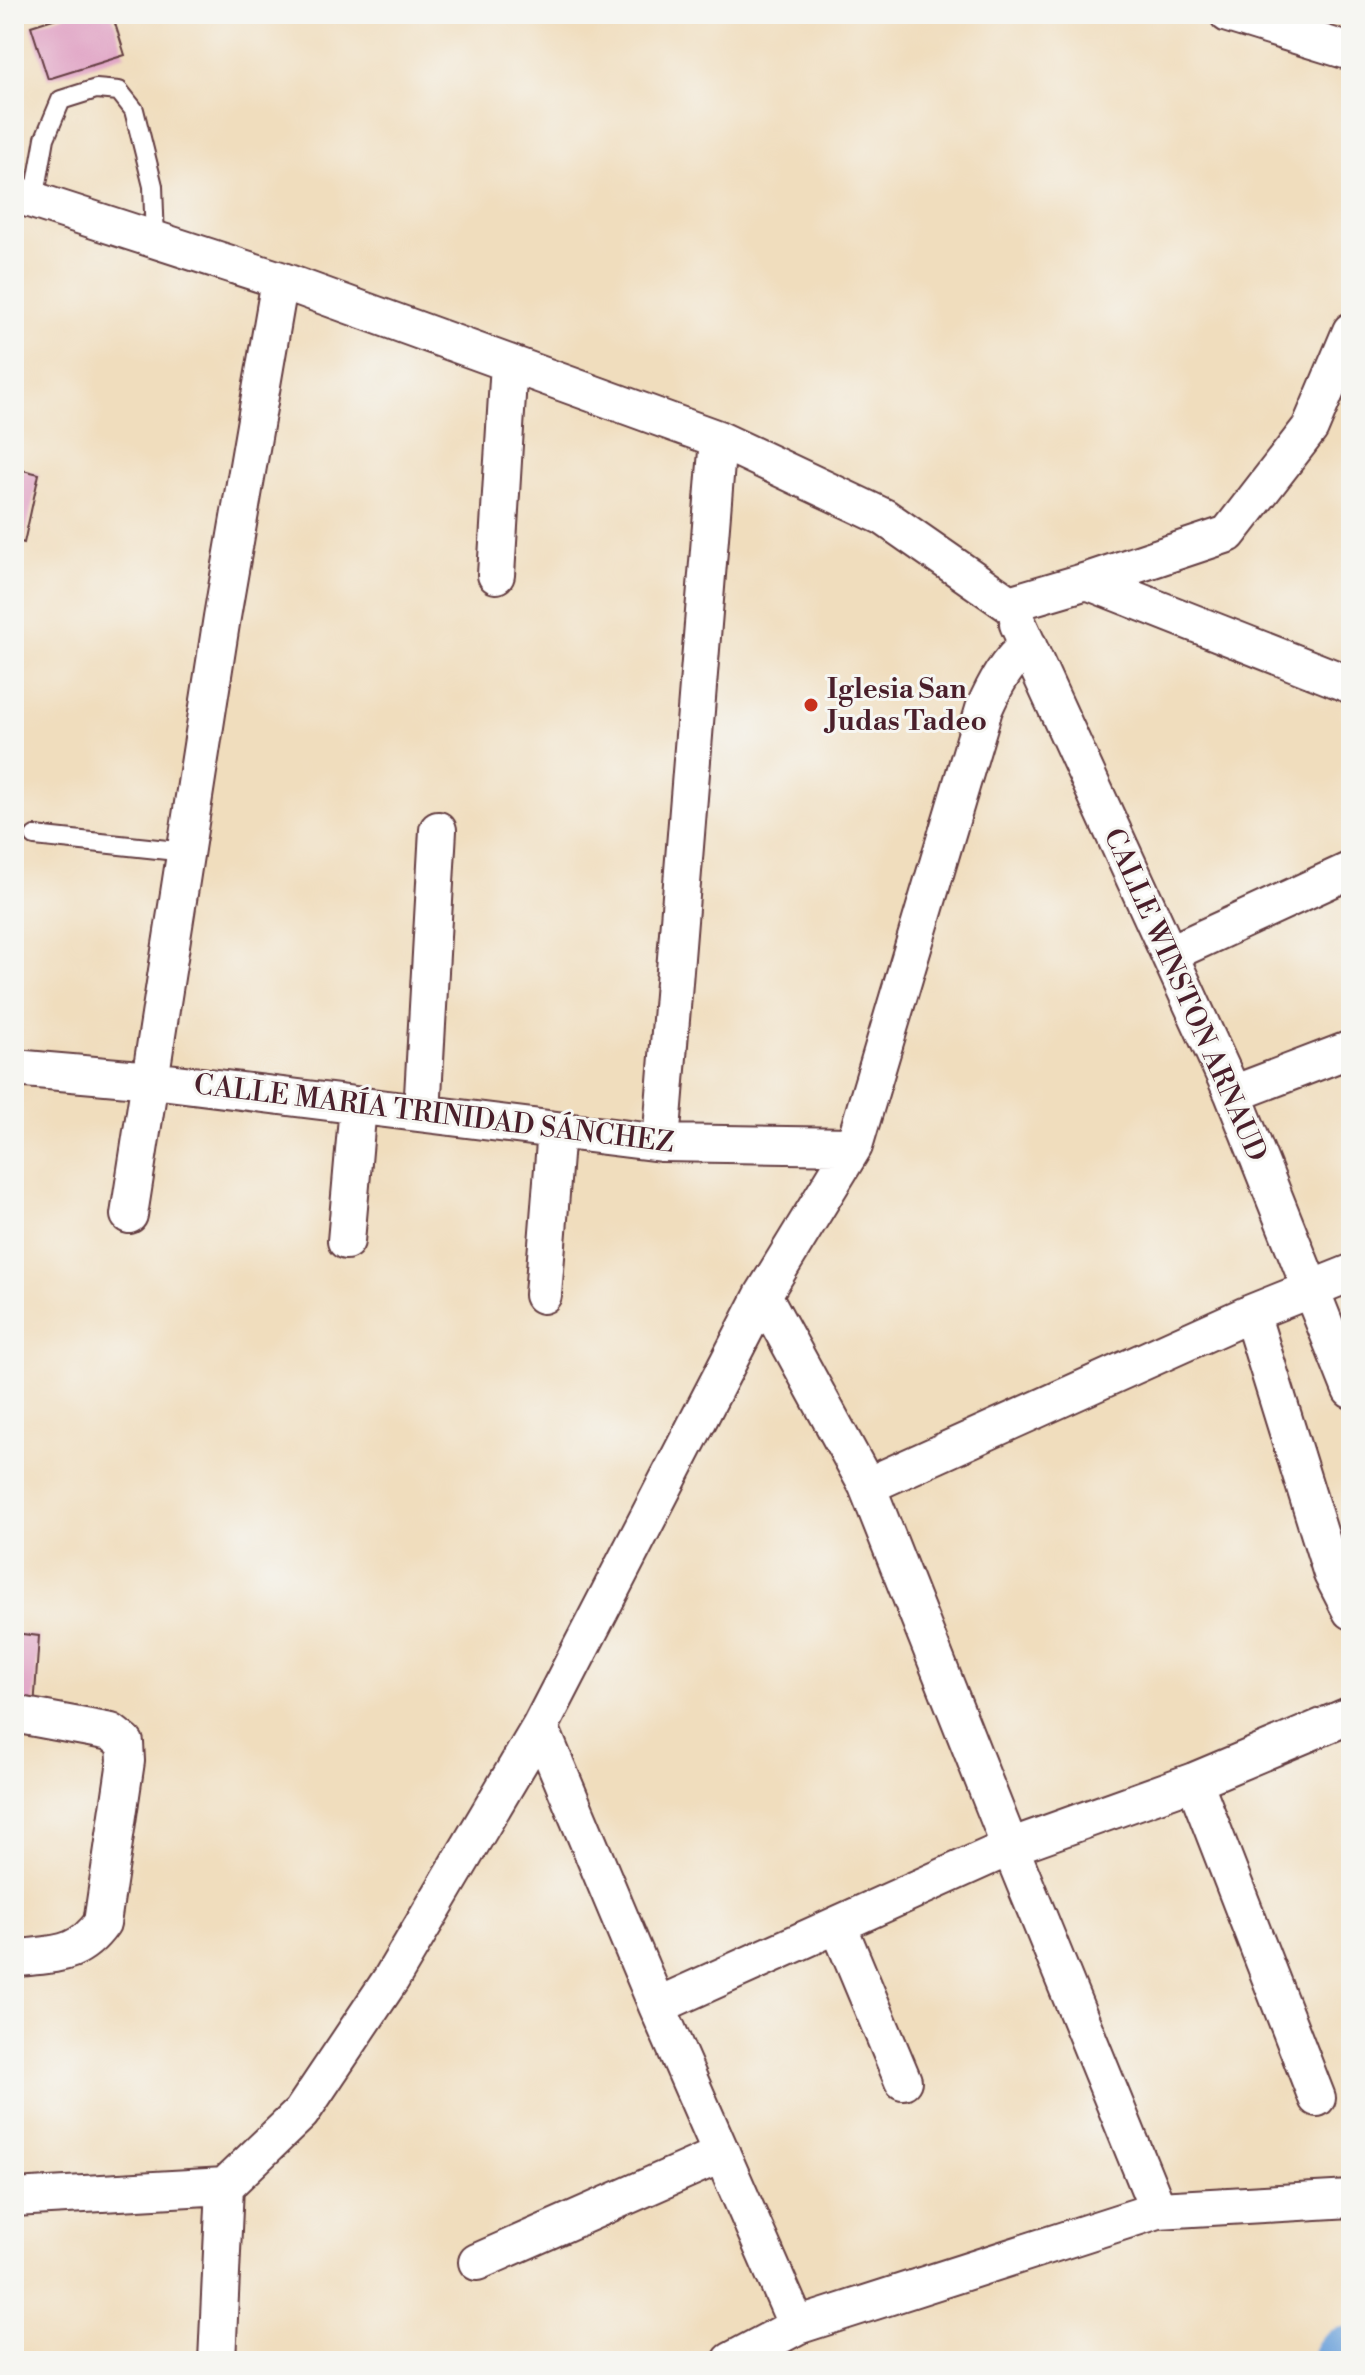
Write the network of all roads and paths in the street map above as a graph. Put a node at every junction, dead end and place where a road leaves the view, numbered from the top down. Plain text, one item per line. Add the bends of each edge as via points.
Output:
1 (1228, 14) edge
2 (1351, 52) edge
3 (24, 198) edge
4 (155, 240) junction
5 (280, 280) junction
6 (1351, 331) edge
7 (509, 363) junction
8 (718, 439) junction
9 (496, 575) dead end
10 (1087, 581) junction
11 (1009, 604) junction
12 (1028, 645) junction
13 (1351, 685) edge
14 (438, 830) dead end
15 (35, 836) dead end
16 (186, 852) junction
17 (1351, 870) edge
18 (1169, 954) junction
19 (1351, 1049) edge
20 (14, 1068) edge
21 (152, 1080) junction
22 (1233, 1094) junction
23 (358, 1106) junction
24 (422, 1113) junction
25 (556, 1130) junction
26 (661, 1143) junction
27 (854, 1146) junction
28 (129, 1215) dead end
29 (346, 1241) dead end
30 (1351, 1273) edge
31 (1311, 1289) junction
32 (543, 1295) dead end
33 (763, 1295) junction
34 (1251, 1313) junction
35 (1351, 1390) edge
36 (867, 1486) junction
37 (1351, 1611) edge
38 (14, 1714) edge
39 (1351, 1715) edge
40 (540, 1727) junction
41 (1194, 1781) junction
42 (1010, 1847) junction
43 (838, 1925) junction
44 (14, 1959) edge
45 (657, 2006) junction
46 (903, 2081) dead end
47 (1317, 2098) dead end
48 (722, 2154) junction
49 (225, 2186) junction
50 (14, 2198) edge
51 (1351, 2199) edge
52 (1158, 2210) junction
53 (477, 2262) dead end
54 (797, 2326) junction
55 (217, 2361) edge
56 (731, 2361) edge

1 - 2 street
3 - 4 street
3 - 4 lane via 61,100 96,89 119,91 134,110 153,186
4 - 5 street
5 - 7 street
5 - 16 street
6 - 10 street via 1310,428 1228,534
7 - 8 street
7 - 9 street
8 - 11 street via 884,517
8 - 26 street
10 - 11 street
10 - 13 street
11 - 12 street, CALLE WINSTON ARNAUD
12 - 18 street, CALLE WINSTON ARNAUD
12 - 27 street via 1005,669 984,709
14 - 24 street
15 - 16 lane
16 - 21 street
17 - 18 street
18 - 22 street, CALLE WINSTON ARNAUD
19 - 22 street
20 - 21 street, CALLE MARÍA TRINIDAD SÁNCHEZ
21 - 23 street, CALLE MARÍA TRINIDAD SÁNCHEZ
21 - 28 street
22 - 31 street, CALLE WINSTON ARNAUD
23 - 24 street, CALLE MARÍA TRINIDAD SÁNCHEZ
23 - 29 street
24 - 25 street, CALLE MARÍA TRINIDAD SÁNCHEZ
25 - 26 street, CALLE MARÍA TRINIDAD SÁNCHEZ
25 - 32 street
26 - 27 street, CALLE MARÍA TRINIDAD SÁNCHEZ
27 - 33 street
30 - 31 street
31 - 34 street
31 - 35 street, CALLE WINSTON ARNAUD
33 - 36 street
33 - 40 street
34 - 36 street
34 - 37 street via 1332,1574
36 - 42 street
38 - 44 street via 111,1732 125,1743 126,1761 102,1923 75,1949
39 - 41 street
40 - 45 street
40 - 49 street via 391,1979 301,2113
41 - 42 street
41 - 47 street
42 - 43 street
42 - 52 street
43 - 45 street
43 - 46 street
45 - 48 street
48 - 53 street
48 - 54 street
49 - 50 street
49 - 55 street
51 - 52 street
52 - 54 street
54 - 56 street

